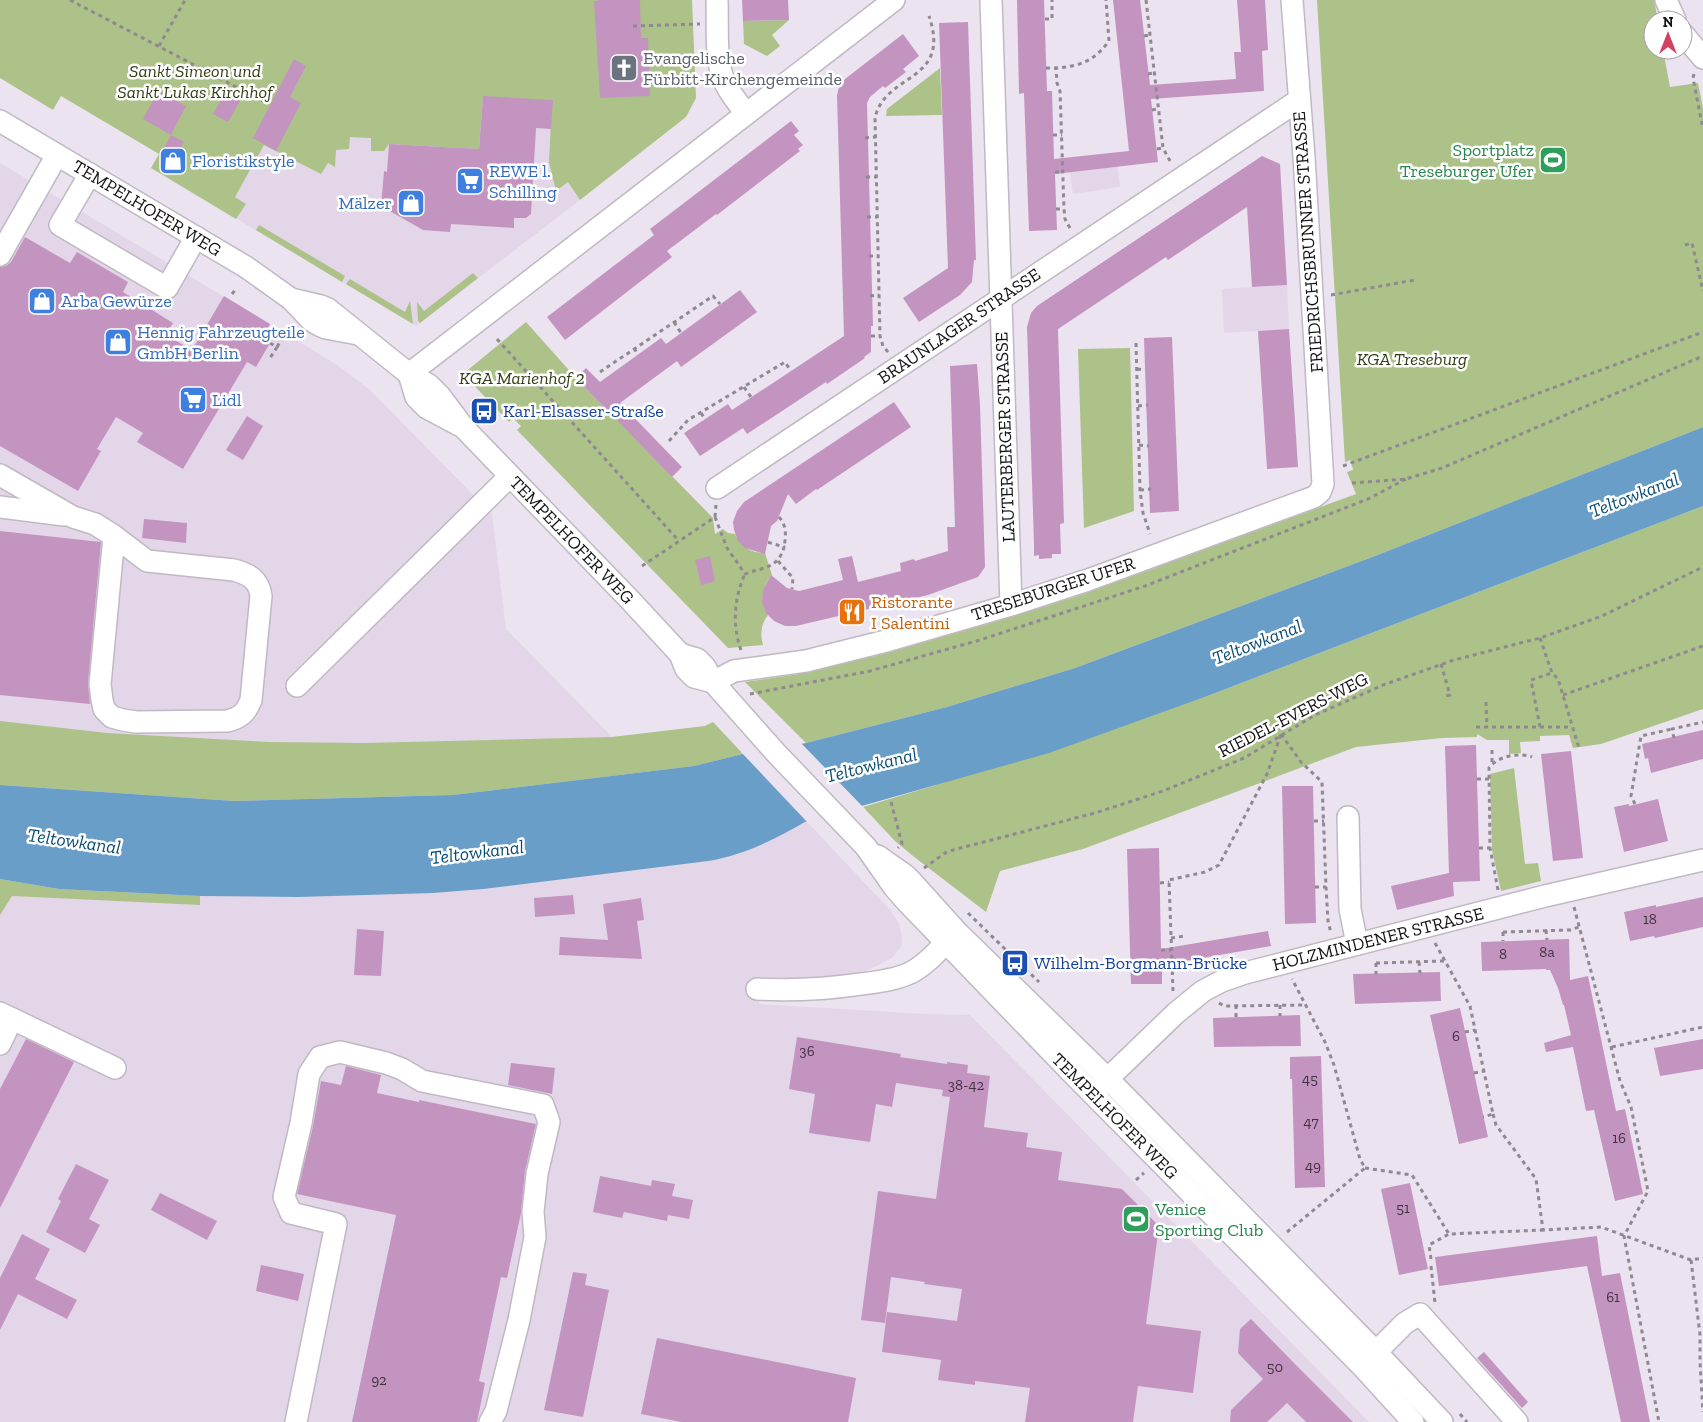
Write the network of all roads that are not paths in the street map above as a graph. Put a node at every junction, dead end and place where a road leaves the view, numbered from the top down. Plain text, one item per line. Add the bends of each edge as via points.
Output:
1 (717, 0) edge
2 (894, 0) edge
3 (991, 0) edge
4 (1292, 0) edge
5 (1693, 46) edge
6 (1703, 58) edge
7 (1299, 100) junction
8 (746, 114) junction
9 (0, 121) edge
10 (57, 155) junction
11 (90, 174) junction
12 (196, 237) junction
13 (0, 255) edge
14 (1001, 299) junction
15 (409, 374) junction
16 (0, 475) edge
17 (510, 476) junction
18 (1324, 484) joint
19 (717, 488) road end
20 (0, 508) edge
21 (73, 517) junction
22 (114, 536) junction
23 (1011, 605) junction
24 (714, 682) junction
25 (297, 686) dead end
26 (1348, 817) dead end
27 (1703, 860) edge
28 (951, 937) junction
29 (1357, 944) junction
30 (757, 989) dead end
31 (6, 1016) edge
32 (0, 1044) edge
33 (115, 1068) dead end
34 (1107, 1078) junction
35 (1092, 1093) junction
36 (1376, 1352) junction
37 (296, 1422) edge
38 (490, 1422) edge
39 (1413, 1422) edge
40 (1442, 1422) edge
41 (1517, 1422) edge

1 - 8 street via 722,77
2 - 8 street
3 - 14 street, LAUTERBERGER STRASSE
4 - 7 street, FRIEDRICHSBRUNNER STRASSE
5 - 6 street
7 - 14 street, BRAUNLAGER STRASSE
7 - 18 street, FRIEDRICHSBRUNNER STRASSE
8 - 15 street
9 - 10 street, TEMPELHOFER WEG
10 - 11 street, TEMPELHOFER WEG
10 - 13 street
11 - 12 street, TEMPELHOFER WEG
11 - 12 street via 60,225 167,288
12 - 15 street, TEMPELHOFER WEG via 258,274 291,299 312,321 326,328 358,335
14 - 19 street, BRAUNLAGER STRASSE
14 - 23 street, LAUTERBERGER STRASSE
15 - 17 street, TEMPELHOFER WEG via 416,397 427,408 464,428
16 - 21 street
17 - 24 street, TEMPELHOFER WEG via 680,654 686,669 694,677
17 - 25 street
18 - 23 street, TRESEBURGER UFER via 1314,497
20 - 21 street
21 - 22 street via 95,524
22 - 22 street via 100,684 104,709 112,717 136,722 226,721 243,715 251,700 261,596 255,580 234,570 147,561
23 - 24 street, TRESEBURGER UFER via 890,640 798,662 734,671
24 - 28 street, TEMPELHOFER WEG via 776,753 866,847 894,887
26 - 29 street via 1350,909
27 - 29 street, HOLZMINDENER STRASSE
28 - 30 street via 922,965 896,978 831,988
28 - 34 street, TEMPELHOFER WEG
28 - 35 street, TEMPELHOFER WEG
29 - 34 street, HOLZMINDENER STRASSE via 1245,973 1203,991
31 - 32 street
31 - 33 street
34 - 35 street, HOLZMINDENER STRASSE
34 - 36 street, TEMPELHOFER WEG
35 - 39 street, TEMPELHOFER WEG via 1361,1365
36 - 40 street, TEMPELHOFER WEG
36 - 41 street via 1405,1323 1420,1314
37 - 38 street via 336,1224 291,1213 284,1197 309,1074 320,1057 340,1052 386,1063 422,1081 543,1105 549,1122 537,1174 533,1212 535,1237 520,1320 496,1411

